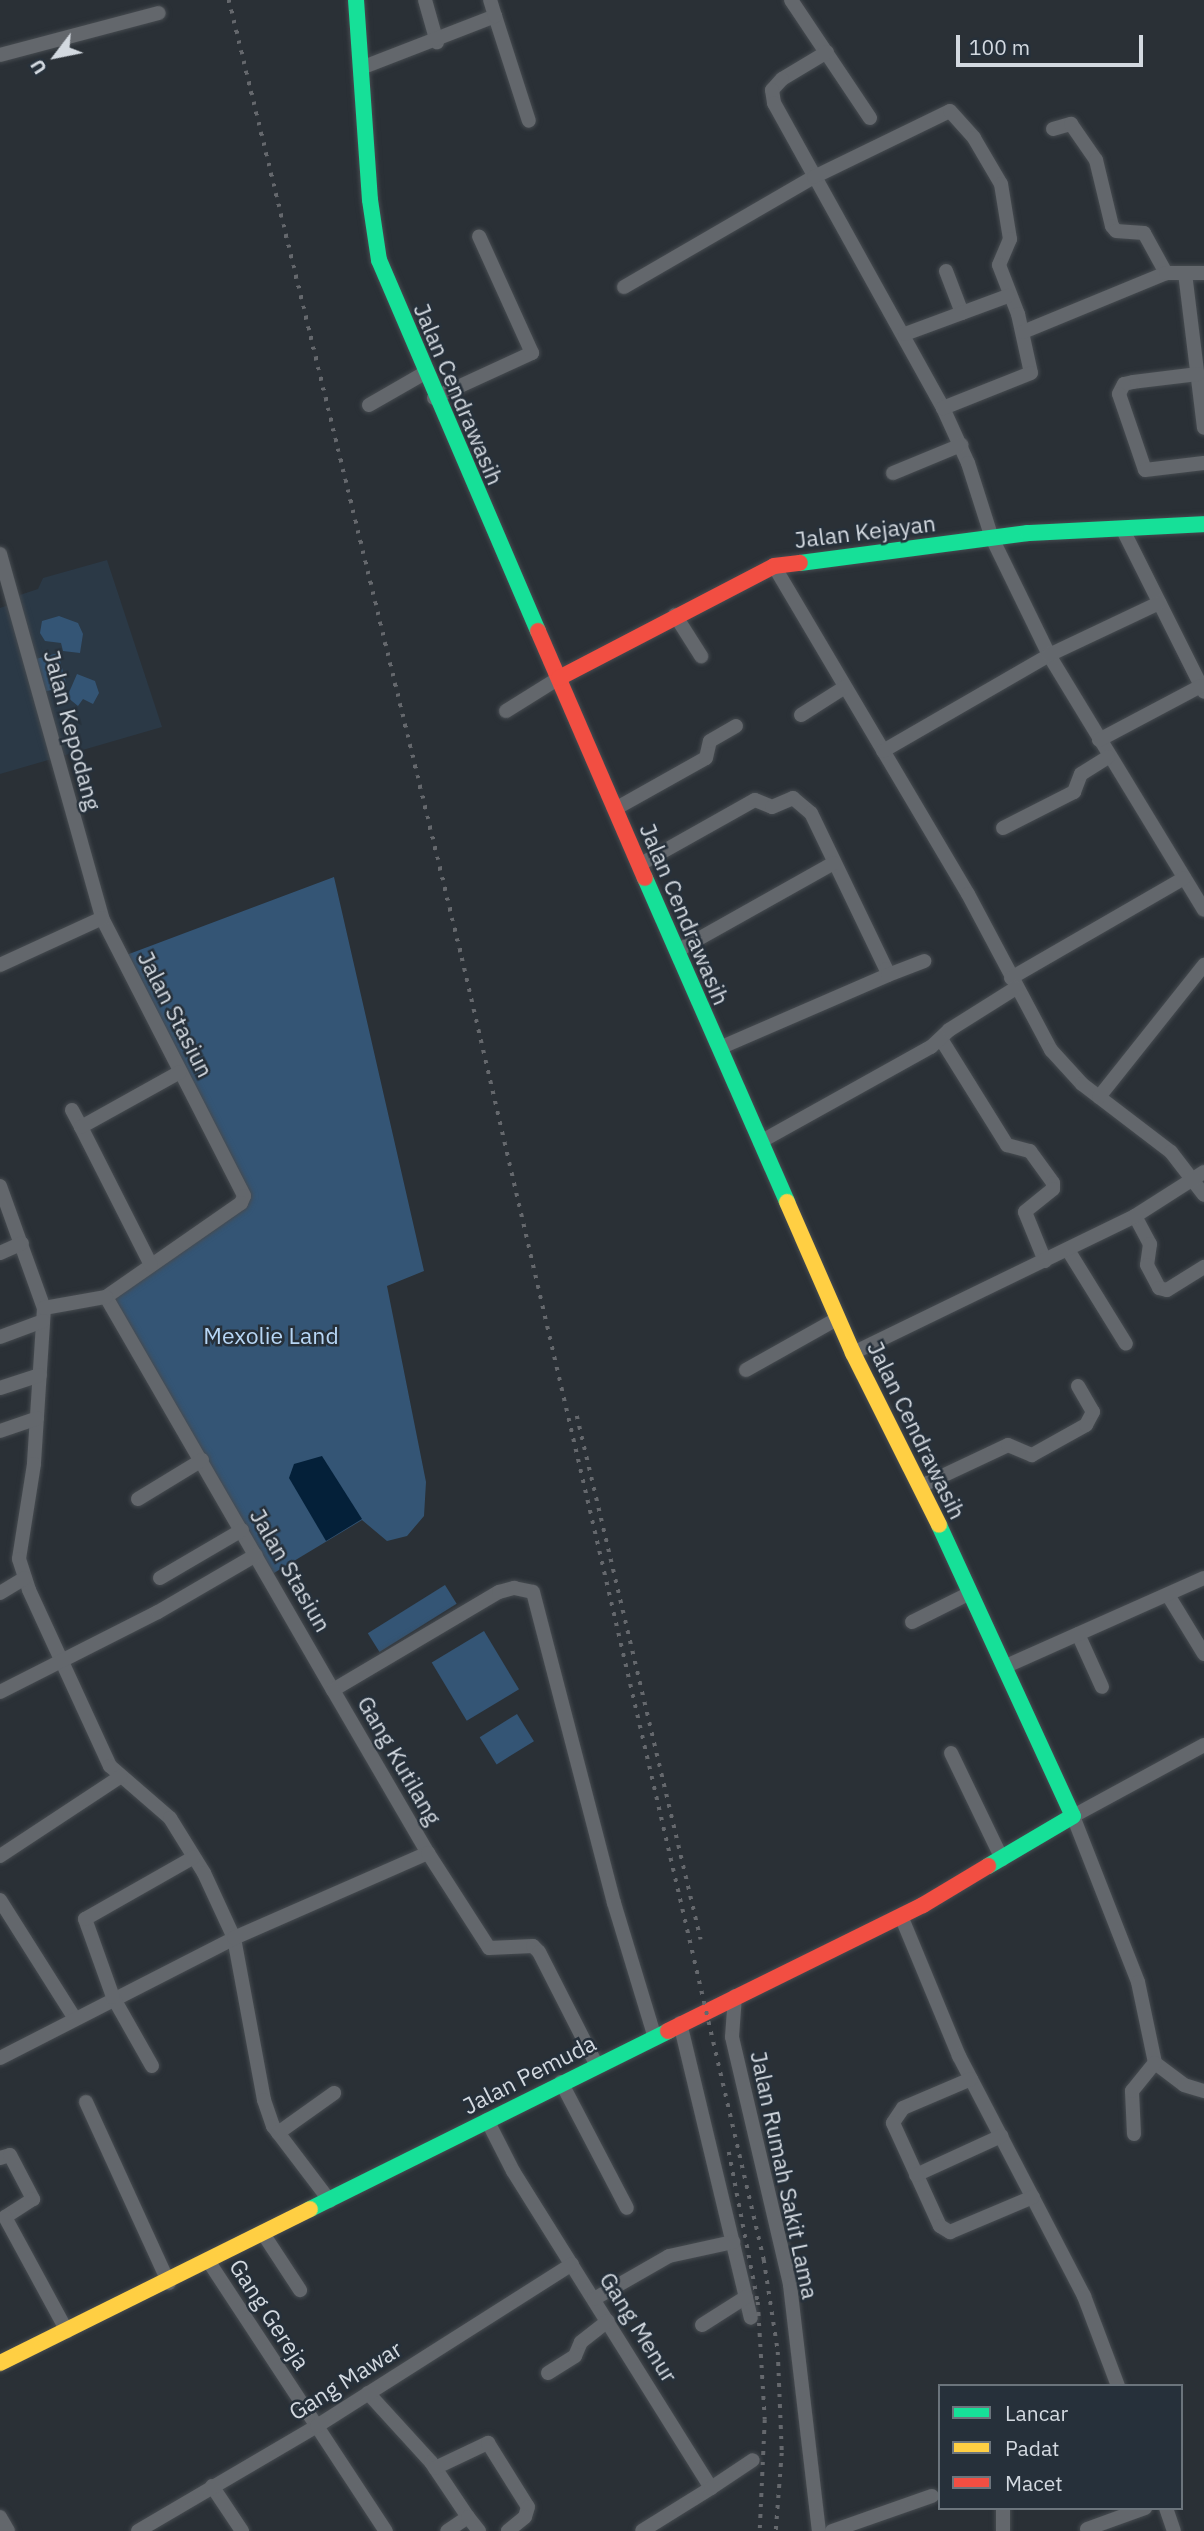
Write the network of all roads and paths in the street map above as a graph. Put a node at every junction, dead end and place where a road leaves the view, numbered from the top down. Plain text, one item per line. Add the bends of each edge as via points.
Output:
1 (356, 0) edge
2 (425, 0) edge
3 (490, 0) edge
4 (791, 0) edge
5 (159, 13) dead end
6 (495, 16) junction
7 (437, 42) junction
8 (827, 52) junction
9 (0, 55) edge
10 (361, 68) junction
11 (870, 118) dead end
12 (529, 121) dead end
13 (1053, 129) dead end
14 (814, 177) junction
15 (479, 236) dead end
16 (946, 271) dead end
17 (1166, 272) junction
18 (1204, 273) edge
19 (1185, 274) junction
20 (624, 287) dead end
21 (1008, 296) junction
22 (962, 313) junction
23 (1023, 332) junction
24 (905, 334) junction
25 (423, 374) junction
26 (1198, 374) junction
27 (434, 398) junction
28 (369, 405) dead end
29 (943, 408) junction
30 (1204, 428) edge
31 (961, 444) junction
32 (1204, 463) edge
33 (893, 473) dead end
34 (1204, 524) edge
35 (1122, 528) junction
36 (992, 538) junction
37 (0, 554) edge
38 (774, 566) junction
39 (4, 579) edge
40 (1159, 603) junction
41 (675, 615) junction
42 (1049, 655) junction
43 (701, 656) dead end
44 (559, 678) junction
45 (845, 687) junction
46 (1202, 689) edge
47 (506, 711) dead end
48 (801, 715) dead end
49 (736, 726) dead end
50 (1098, 740) junction
51 (883, 751) junction
52 (1108, 757) junction
53 (615, 809) junction
54 (1003, 828) dead end
55 (834, 863) junction
56 (639, 865) junction
57 (1184, 878) junction
58 (1204, 909) edge
59 (102, 918) junction
60 (677, 951) junction
61 (924, 961) dead end
62 (0, 965) edge
63 (1204, 965) edge
64 (888, 975) junction
65 (1014, 983) junction
66 (941, 1039) junction
67 (719, 1048) junction
68 (180, 1072) junction
69 (1099, 1097) junction
70 (72, 1110) dead end
71 (81, 1127) junction
72 (760, 1142) junction
73 (1200, 1176) edge
74 (1, 1192) edge
75 (1204, 1195) edge
76 (1135, 1216) junction
77 (22, 1243) junction
78 (1068, 1250) junction
79 (0, 1253) edge
80 (1045, 1261) junction
81 (150, 1265) junction
82 (1204, 1268) edge
83 (106, 1297) junction
84 (43, 1314) junction
85 (838, 1319) junction
86 (0, 1337) edge
87 (1126, 1344) dead end
88 (853, 1353) junction
89 (746, 1370) dead end
90 (40, 1374) junction
91 (1078, 1386) dead end
92 (0, 1388) edge
93 (37, 1418) junction
94 (0, 1431) edge
95 (202, 1460) junction
96 (921, 1486) junction
97 (138, 1499) dead end
98 (242, 1530) junction
99 (256, 1555) junction
100 (25, 1578) junction
101 (160, 1578) dead end
102 (1204, 1578) edge
103 (0, 1593) edge
104 (970, 1593) junction
105 (1168, 1595) junction
106 (912, 1622) dead end
107 (1078, 1634) junction
108 (1204, 1654) edge
109 (59, 1661) junction
110 (1004, 1667) junction
111 (1102, 1687) dead end
112 (334, 1690) junction
113 (0, 1692) edge
114 (1204, 1745) edge
115 (950, 1753) dead end
116 (120, 1777) junction
117 (1073, 1816) junction
118 (428, 1853) junction
119 (0, 1856) edge
120 (194, 1857) junction
121 (1002, 1858) junction
122 (0, 1900) edge
123 (901, 1916) junction
124 (234, 1938) junction
125 (735, 1996) junction
126 (113, 1997) junction
127 (74, 2017) junction
128 (680, 2023) junction
129 (654, 2035) junction
130 (0, 2057) edge
131 (1155, 2063) junction
132 (596, 2064) junction
133 (152, 2066) dead end
134 (971, 2079) junction
135 (561, 2081) junction
136 (1197, 2090) edge
137 (334, 2093) dead end
138 (86, 2102) dead end
139 (487, 2120) junction
140 (278, 2133) junction
141 (1133, 2133) dead end
142 (1001, 2136) junction
143 (0, 2158) edge
144 (916, 2175) junction
145 (1033, 2197) junction
146 (330, 2201) junction
147 (627, 2208) dead end
148 (264, 2235) junction
149 (733, 2242) junction
150 (209, 2262) junction
151 (572, 2264) junction
152 (169, 2283) junction
153 (300, 2290) dead end
154 (746, 2297) junction
155 (594, 2299) junction
156 (751, 2318) dead end
157 (608, 2321) junction
158 (702, 2325) dead end
159 (67, 2331) junction
160 (0, 2363) edge
161 (548, 2373) dead end
162 (1117, 2384) edge
163 (369, 2393) junction
164 (317, 2426) junction
165 (753, 2460) dead end
166 (435, 2468) junction
167 (212, 2486) junction
168 (711, 2487) junction
169 (932, 2496) dead end
170 (1003, 2510) edge
171 (1139, 2510) edge
172 (1167, 2510) edge
173 (0, 2517) edge
174 (468, 2518) junction
175 (1087, 2529) edge
176 (8, 2531) edge
177 (138, 2531) edge
178 (242, 2531) edge
179 (386, 2531) edge
180 (447, 2531) edge
181 (479, 2531) edge
182 (508, 2531) edge
183 (642, 2531) edge
184 (819, 2531) edge
185 (832, 2531) edge
186 (1003, 2531) edge
187 (1174, 2531) edge

1 - 10 main road, Jalan Cendrawasih
2 - 7 street
3 - 6 street
4 - 8 street
5 - 9 street
6 - 7 street
6 - 12 street
7 - 10 street
8 - 11 street
8 - 14 street via 772,90 774,103
10 - 25 main road, Jalan Cendrawasih via 379,260
13 - 17 street via 1070,124 1096,160 1112,226 1116,231 1141,230
14 - 20 street
14 - 21 street via 943,112 955,114 1001,184 1010,239 999,265
14 - 24 street
15 - 27 street via 532,353
16 - 22 street
17 - 19 street
17 - 23 street
18 - 19 street
19 - 26 street
21 - 22 street
21 - 23 street
22 - 24 street
23 - 29 street via 1031,374
24 - 29 street
25 - 27 main road, Jalan Cendrawasih
25 - 28 street
26 - 30 street
26 - 32 street via 1133,382 1120,389 1142,467 1149,471
27 - 44 main road, Jalan Cendrawasih
29 - 31 street
31 - 33 street
31 - 36 street
34 - 35 main road, Jalan Kejayan
35 - 36 main road, Jalan Kejayan
35 - 40 street
36 - 38 main road, Jalan Kejayan
36 - 42 street
37 - 39 street, Jalan Kepodang
38 - 41 main road, Jalan Kejayan
38 - 45 street
39 - 59 street, Jalan Kepodang
40 - 42 street
40 - 46 street
41 - 43 street
41 - 44 main road, Jalan Kejayan
42 - 50 street
42 - 51 street
44 - 47 street
44 - 53 main road, Jalan Cendrawasih
45 - 48 street
45 - 51 street
46 - 50 street
49 - 53 street via 710,741 706,758
50 - 52 street
51 - 65 street
52 - 54 street via 1081,774 1074,792
52 - 57 street
53 - 56 main road, Jalan Cendrawasih
55 - 56 street via 811,813 793,798 772,807 755,800
55 - 60 street
55 - 64 street
56 - 60 main road, Jalan Cendrawasih
57 - 58 street
57 - 65 street
59 - 62 street
59 - 68 street, Jalan Stasiun
60 - 67 main road, Jalan Cendrawasih
61 - 64 street
63 - 69 street
64 - 67 street
65 - 66 street
65 - 69 street via 1051,1050
66 - 72 street
66 - 80 street via 1007,1145 1030,1151 1054,1186 1025,1212
67 - 72 main road, Jalan Cendrawasih
68 - 71 street
68 - 81 street, Jalan Stasiun via 243,1199
69 - 73 street
70 - 71 street
71 - 81 street
72 - 85 main road, Jalan Cendrawasih
73 - 75 street
73 - 76 street
74 - 77 street
76 - 78 street
76 - 82 street via 1150,1244 1147,1265 1159,1288 1167,1290
77 - 79 street
77 - 84 street
78 - 80 street
78 - 87 street
80 - 88 street
81 - 83 street, Jalan Stasiun
83 - 84 street
83 - 95 street, Jalan Stasiun
84 - 86 street
84 - 90 street
85 - 88 main road, Jalan Cendrawasih
85 - 89 street
88 - 96 main road, Jalan Cendrawasih
90 - 92 street
90 - 93 street
91 - 96 street via 1093,1412 1086,1425 1032,1455 1007,1445
93 - 94 street
93 - 100 street via 21,1529 19,1559
95 - 97 street
95 - 98 street, Jalan Stasiun
96 - 104 main road, Jalan Cendrawasih
98 - 99 street, Jalan Stasiun
98 - 101 street
99 - 109 street
99 - 112 street, Jalan Stasiun
100 - 103 street
100 - 109 street
102 - 105 street
104 - 106 street
104 - 110 main road, Jalan Cendrawasih
105 - 107 street
105 - 108 street
107 - 110 street
107 - 111 street
109 - 113 street
109 - 116 street via 110,1766
110 - 117 main road, Jalan Cendrawasih
112 - 118 street, Gang Kutilang
112 - 129 street via 499,1592 514,1588 533,1592 614,1903
114 - 117 street
115 - 121 street
116 - 119 street
116 - 120 street via 151,1798
117 - 121 main road, Jalan Pemuda
117 - 131 street via 1138,1982
118 - 124 street
118 - 132 street, Gang Kutilang via 489,1948 533,1946 539,1952
120 - 124 street
120 - 126 street via 85,1919
121 - 123 main road, Jalan Pemuda
122 - 127 street
123 - 125 main road, Jalan Pemuda
123 - 134 street
124 - 126 street
124 - 140 street via 264,2101
125 - 128 main road, Jalan Pemuda
125 - 184 street, Jalan Rumah Sakit Lama via 732,2037 790,2286
126 - 127 street
126 - 133 street
127 - 130 street
128 - 129 main road, Jalan Pemuda
128 - 149 street
129 - 132 main road, Jalan Pemuda
131 - 136 street
131 - 141 street via 1132,2091
132 - 135 main road, Jalan Pemuda
134 - 142 street
134 - 144 street via 897,2112 894,2128
135 - 139 main road, Jalan Pemuda
135 - 147 street
137 - 140 street
138 - 152 street
139 - 146 main road, Jalan Pemuda
139 - 151 street, Gang Menur via 513,2171
140 - 146 street
142 - 144 street
142 - 145 street
143 - 159 street via 10,2155 33,2199 5,2217
144 - 145 street via 947,2232
145 - 162 street via 1084,2295
146 - 148 main road, Jalan Pemuda
148 - 150 main road, Jalan Pemuda
148 - 153 street
149 - 154 street
149 - 155 street via 669,2256
150 - 152 main road, Jalan Pemuda
150 - 164 street, Gang Gereja
151 - 155 street, Gang Menur
151 - 163 street, Gang Mawar
152 - 159 main road, Jalan Pemuda
154 - 156 street
154 - 158 street
155 - 157 street, Gang Menur
157 - 161 street via 581,2342 575,2356
157 - 168 street, Gang Menur
159 - 160 main road, Jalan Pemuda
163 - 164 street, Gang Mawar
163 - 166 street
164 - 167 street, Gang Mawar
164 - 179 street, Gang Gereja
165 - 168 street
166 - 174 street
166 - 182 street via 488,2443 528,2507 521,2521
167 - 177 street, Gang Mawar
167 - 178 street
168 - 183 street
169 - 185 street
170 - 186 street
171 - 175 street
172 - 187 street
173 - 176 street
174 - 180 street
174 - 181 street

